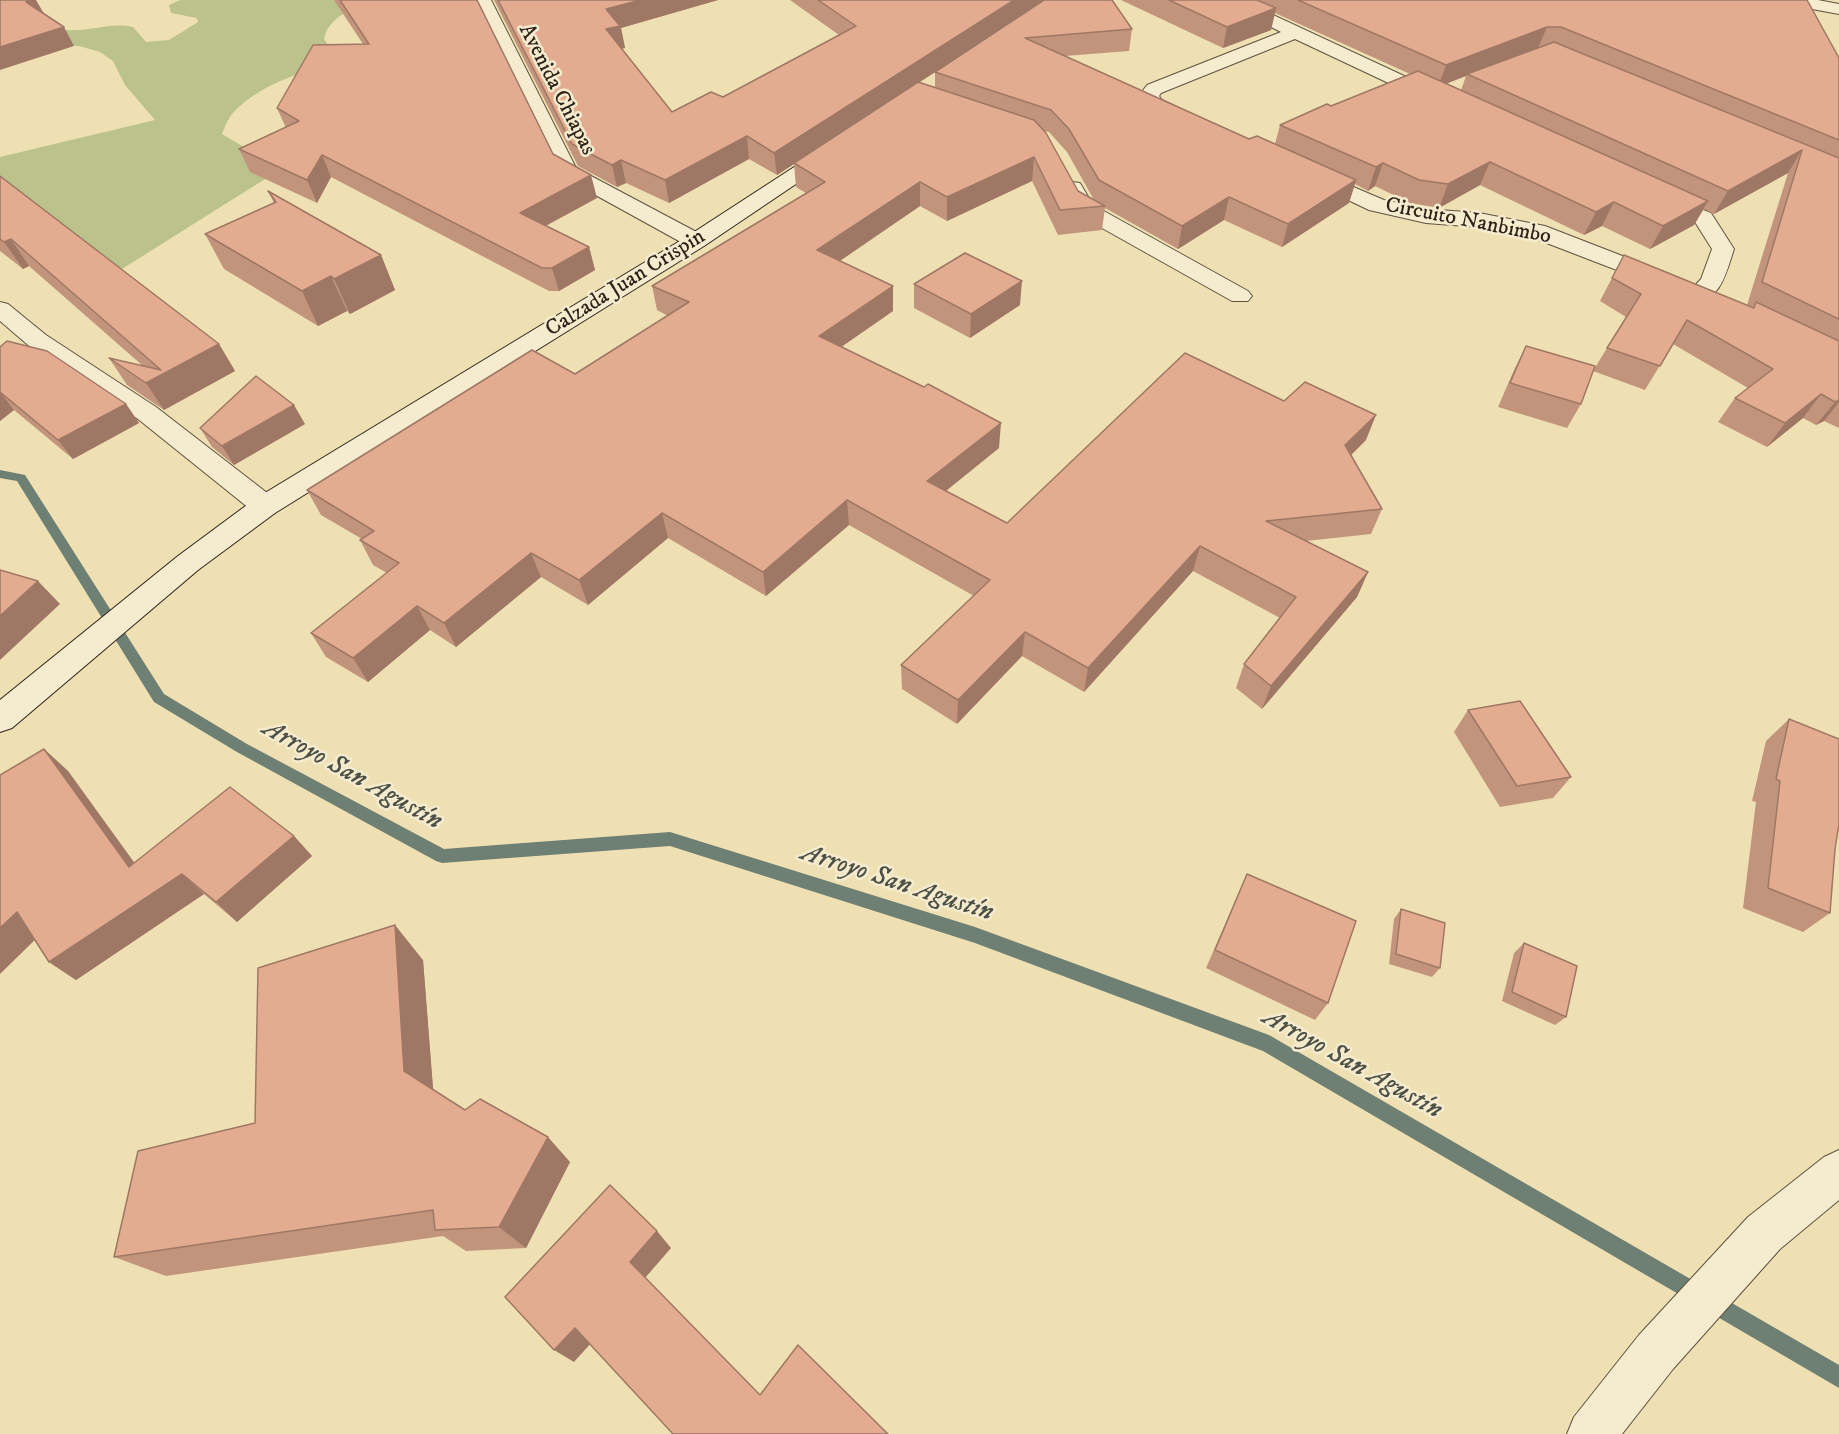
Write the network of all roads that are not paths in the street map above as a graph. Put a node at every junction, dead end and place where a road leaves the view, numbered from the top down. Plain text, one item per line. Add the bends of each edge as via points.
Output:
1 (482, 0) edge
2 (1228, 0) edge
3 (1790, 0) edge
4 (1839, 9) edge
5 (1294, 33) junction
6 (1456, 98) edge
7 (1208, 128) edge
8 (850, 140) edge
9 (1292, 166) edge
10 (1064, 172) edge
11 (1639, 189) edge
12 (696, 241) junction
13 (1699, 294) junction
14 (1240, 296) dead end
15 (1719, 304) edge
16 (0, 309) edge
17 (265, 506) junction
18 (0, 719) edge
19 (1839, 1172) edge
20 (1591, 1434) edge

1 - 12 street, Avenida Chiapas via 568,172
2 - 5 street
3 - 4 street
5 - 6 street via 1435,97
5 - 7 street via 1154,89 1149,96 1155,104
8 - 12 street, Calzada Juan Crispin
9 - 13 street, Circuito Nanbimbo via 1377,205 1536,231
10 - 14 street via 1085,209
11 - 13 street via 1703,218 1723,249 1712,282
12 - 17 street, Calzada Juan Crispin
13 - 15 street, Circuito Nanbimbo
16 - 17 street via 37,340 147,413
17 - 18 street, Calzada Juan Crispin via 188,563
19 - 20 street via 1764,1233 1656,1352

